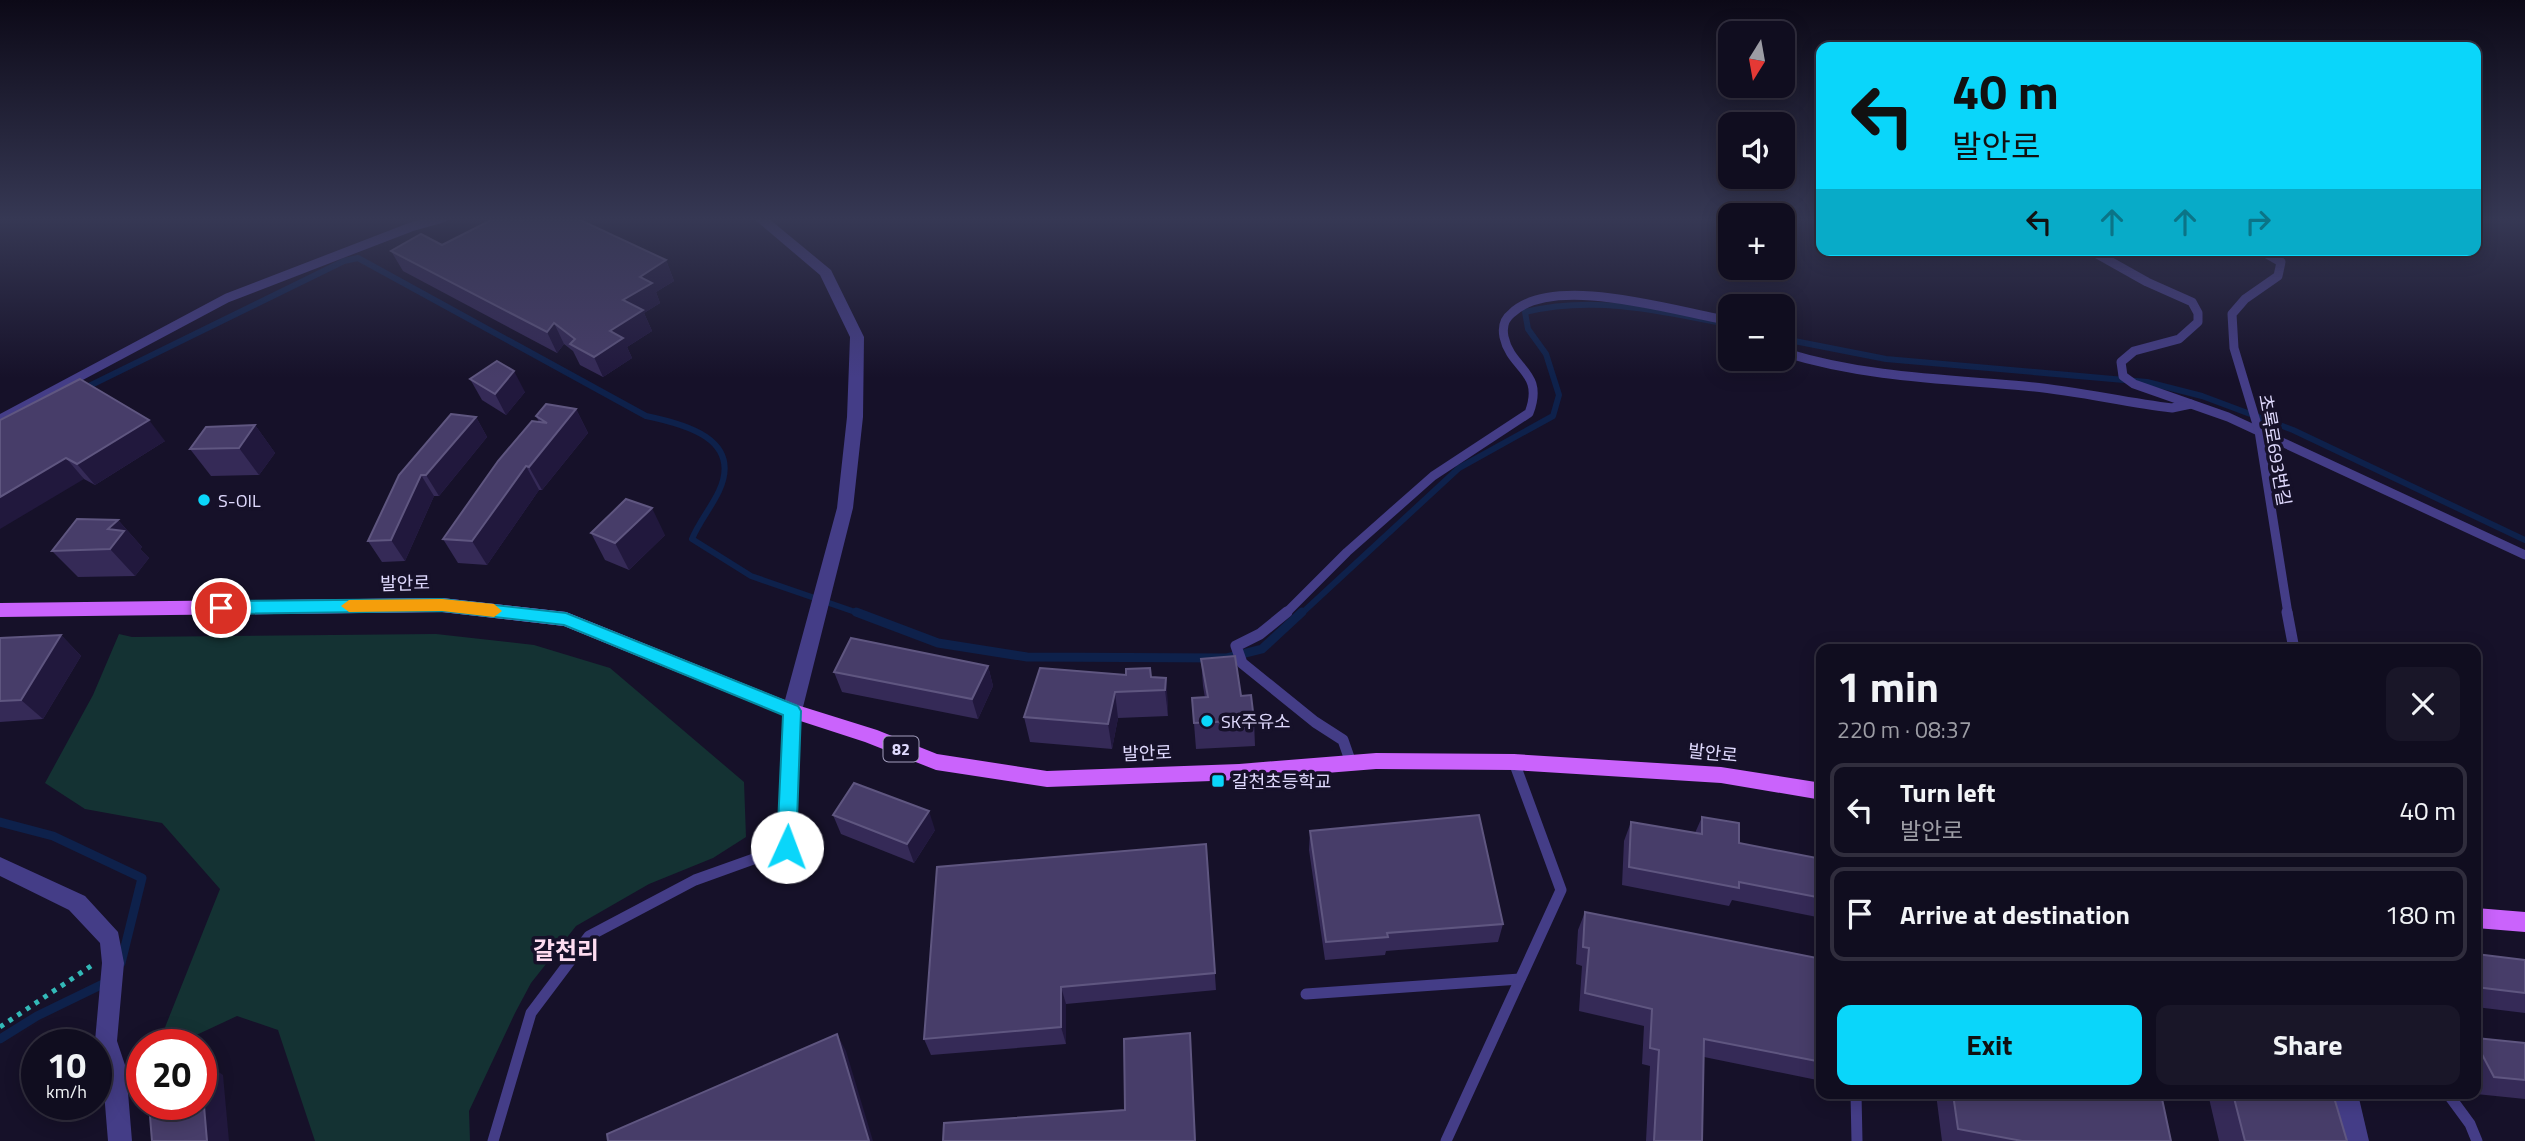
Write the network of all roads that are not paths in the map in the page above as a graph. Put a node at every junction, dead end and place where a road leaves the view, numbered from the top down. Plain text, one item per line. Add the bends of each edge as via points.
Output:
1 (296, 271) edge
2 (824, 271) edge
3 (2128, 271) edge
4 (2279, 271) edge
5 (1718, 319) edge
6 (1795, 356) edge
7 (2192, 404) junction
8 (0, 419) edge
9 (2259, 431) junction
10 (2525, 555) edge
11 (0, 610) edge
12 (2293, 644) edge
13 (792, 711) junction
14 (1514, 762) junction
15 (1351, 763) junction
16 (1816, 791) edge
17 (0, 866) edge
18 (2481, 918) edge
19 (2525, 922) edge
20 (1520, 979) junction
21 (1306, 994) dead end
22 (1856, 1099) edge
23 (2347, 1099) edge
24 (2452, 1099) edge
25 (120, 1141) edge
26 (493, 1141) edge
27 (1446, 1141) edge
28 (1857, 1141) edge
29 (2357, 1141) edge
30 (2477, 1141) edge

1 - 8 lane via 227,298
2 - 13 street via 857,337 855,417 845,508
3 - 7 lane via 2192,302 2198,322 2179,339 2134,351 2121,362 2123,376
4 - 9 lane, 초록로693번길 via 2232,314 2234,348
5 - 15 lane via 1574,294 1523,303 1510,313 1503,326 1504,338 1533,380 1536,401 1529,413 1433,476 1279,620 1237,646 1242,663 1343,740
6 - 7 lane via 1871,373 2025,386 2172,408
7 - 9 lane
9 - 10 lane
9 - 12 lane, 초록로693번길
11 - 13 main road, 발안로 / 82 via 442,605 566,619
13 - 15 main road, 발안로 / 82 via 936,762 1047,779
13 - 26 lane via 787,847 695,880 589,936 531,1013
14 - 15 main road, 발안로 / 82
14 - 16 main road, 발안로 / 82 via 1721,775
14 - 20 lane via 1561,890
17 - 25 street via 77,903 110,939 113,958 106,1041 114,1069
18 - 19 main road
20 - 21 lane
20 - 27 lane
22 - 28 lane
23 - 29 street
24 - 30 lane

